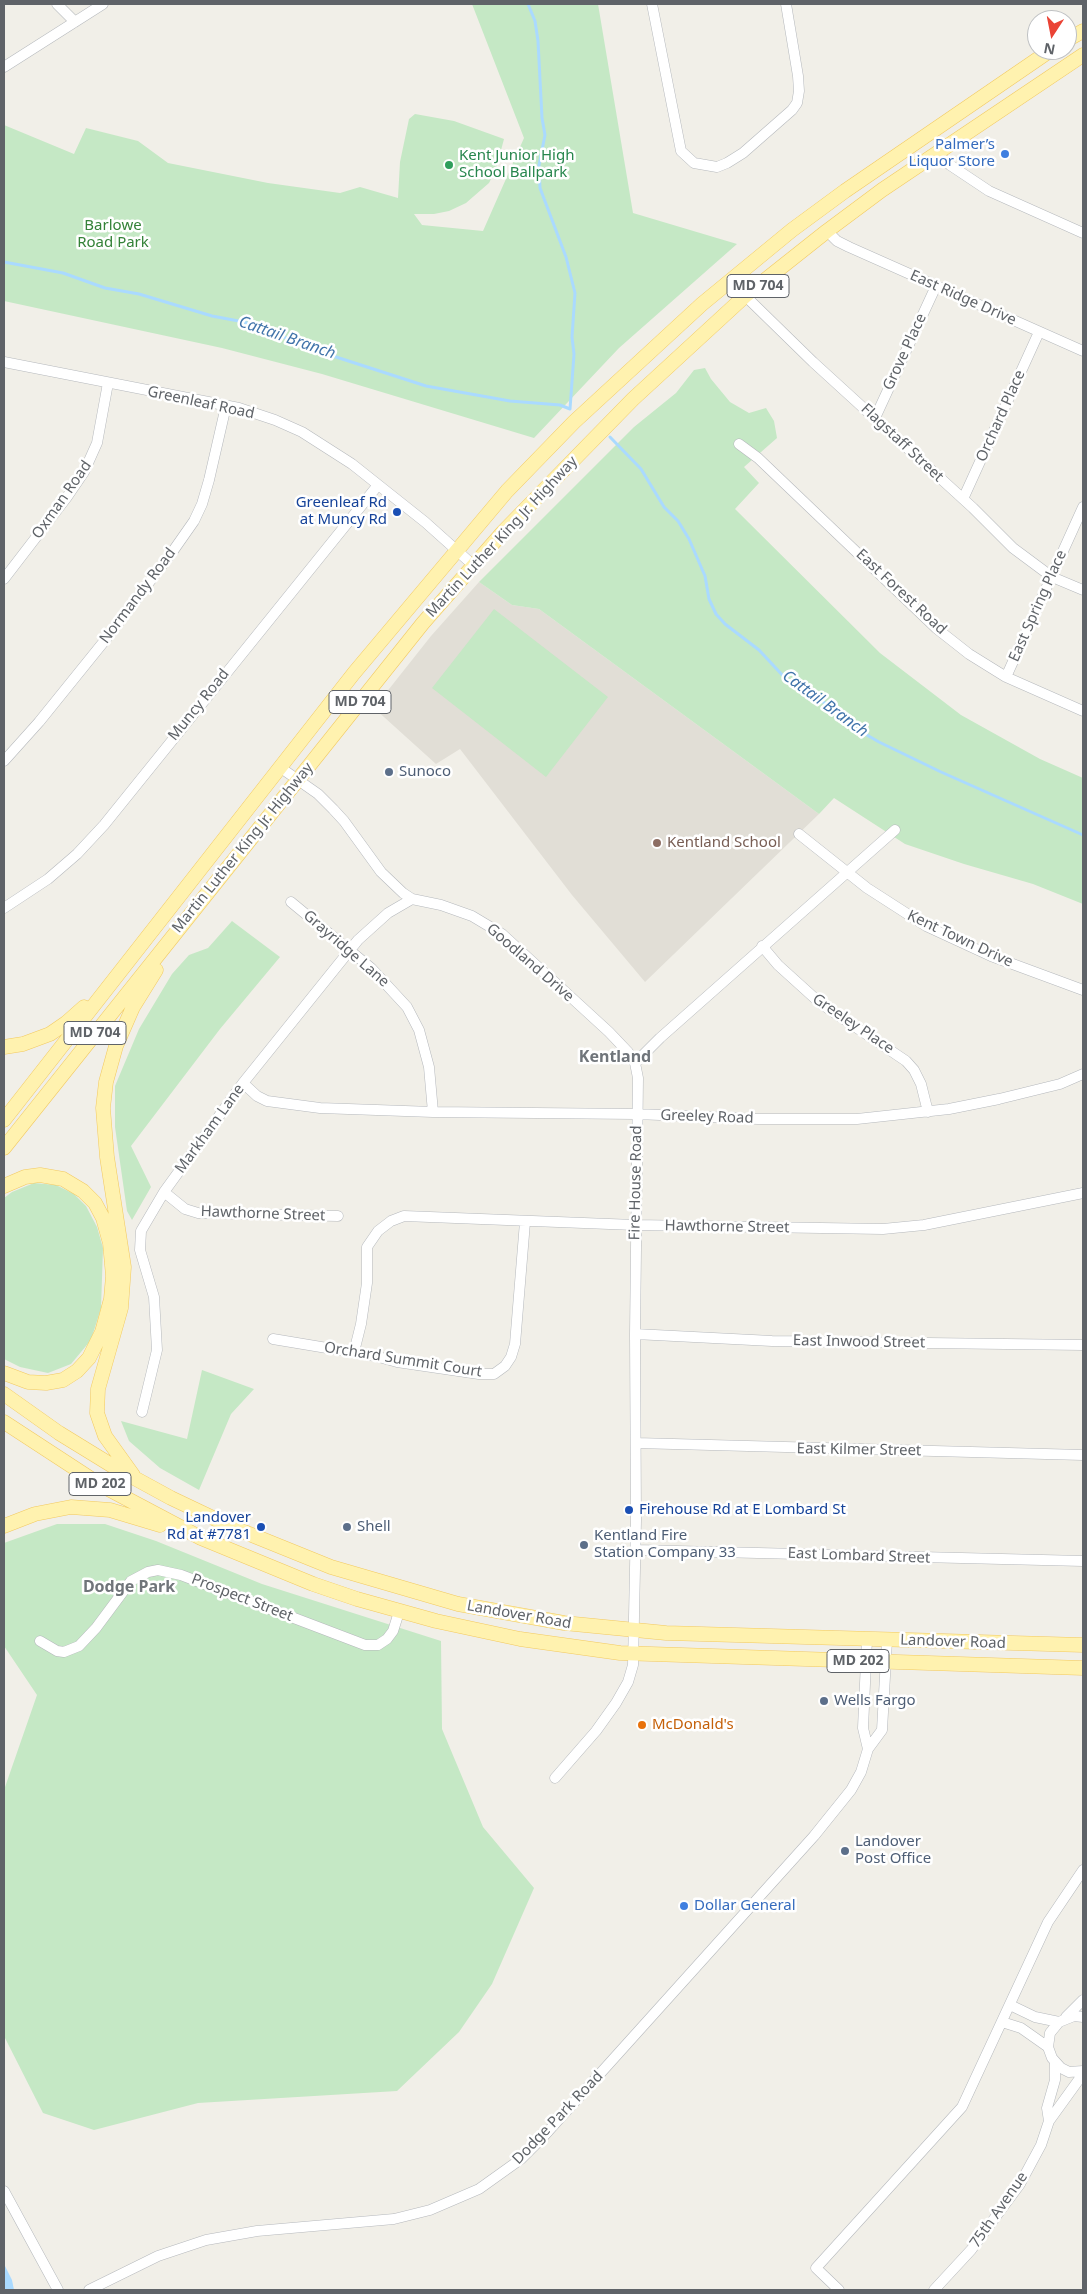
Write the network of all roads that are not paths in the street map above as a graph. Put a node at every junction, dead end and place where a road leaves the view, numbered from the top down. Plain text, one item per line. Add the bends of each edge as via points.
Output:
1 (57, 4) edge
2 (103, 4) edge
3 (652, 4) edge
4 (786, 4) edge
5 (75, 22) junction
6 (1083, 55) edge
7 (1036, 60) edge
8 (4, 67) edge
9 (937, 154) junction
10 (827, 231) junction
11 (1083, 233) edge
12 (730, 281) junction
13 (936, 286) junction
14 (745, 296) junction
15 (1039, 332) junction
16 (1083, 351) edge
17 (4, 362) edge
18 (108, 383) junction
19 (226, 406) junction
20 (875, 418) junction
21 (739, 444) dead end
22 (378, 485) junction
23 (963, 499) junction
24 (1083, 507) edge
25 (457, 550) junction
26 (473, 565) junction
27 (1052, 577) junction
28 (4, 579) edge
29 (1083, 590) edge
30 (1006, 678) junction
31 (1083, 711) edge
32 (4, 761) edge
33 (281, 768) junction
34 (297, 780) junction
35 (895, 830) dead end
36 (799, 834) dead end
37 (848, 872) junction
38 (412, 900) junction
39 (291, 902) dead end
40 (4, 908) edge
41 (187, 918) junction
42 (148, 936) junction
43 (762, 946) junction
44 (350, 950) junction
45 (1083, 990) edge
46 (4, 1046) edge
47 (635, 1063) junction
48 (1083, 1074) edge
49 (243, 1083) junction
50 (433, 1112) junction
51 (928, 1112) junction
52 (636, 1114) junction
53 (4, 1120) edge
54 (4, 1148) edge
55 (4, 1186) edge
56 (164, 1192) junction
57 (1083, 1193) edge
58 (338, 1216) dead end
59 (525, 1222) junction
60 (635, 1225) junction
61 (635, 1334) junction
62 (273, 1339) dead end
63 (1083, 1344) edge
64 (354, 1352) junction
65 (4, 1373) edge
66 (4, 1394) edge
67 (142, 1412) dead end
68 (4, 1422) edge
69 (636, 1443) junction
70 (1083, 1455) edge
71 (137, 1480) junction
72 (4, 1526) edge
73 (201, 1538) junction
74 (636, 1550) junction
75 (1083, 1561) edge
76 (406, 1590) junction
77 (400, 1612) junction
78 (634, 1631) junction
79 (867, 1639) junction
80 (886, 1640) junction
81 (40, 1642) dead end
82 (1083, 1646) edge
83 (633, 1653) junction
84 (866, 1662) junction
85 (886, 1662) junction
86 (1083, 1668) edge
87 (868, 1749) junction
88 (555, 1778) dead end
89 (1083, 1870) edge
90 (1083, 2000) edge
91 (1010, 2005) junction
92 (1083, 2017) edge
93 (1062, 2020) junction
94 (1002, 2022) junction
95 (1048, 2047) junction
96 (1055, 2062) junction
97 (1083, 2073) edge
98 (1049, 2121) junction
99 (4, 2191) edge
100 (58, 2290) edge
101 (89, 2290) edge
102 (839, 2290) edge
103 (934, 2290) edge

1 - 5 street
2 - 5 street
3 - 4 street via 679,146 689,160 712,167 727,163 754,144 792,110 798,96 798,76
5 - 8 street
6 - 9 main road, Martin Luther King Jr. Highway / MD 704
7 - 12 main road, Martin Luther King Jr. Highway / MD 704 via 845,191
9 - 10 main road, Martin Luther King Jr. Highway / MD 704
9 - 11 street via 989,191
10 - 13 street, East Ridge Drive via 844,244
10 - 14 main road, Martin Luther King Jr. Highway / MD 704
12 - 14 street, Flagstaff Street
12 - 25 main road, Martin Luther King Jr. Highway / MD 704 via 574,422 507,491
13 - 15 street, East Ridge Drive
13 - 20 street, Grove Place
14 - 20 street, Flagstaff Street
14 - 26 main road, Martin Luther King Jr. Highway / MD 704 via 633,399
15 - 16 street, East Ridge Drive
15 - 23 street, Orchard Place
17 - 18 street, Greenleaf Road
18 - 19 street, Greenleaf Road
18 - 28 street, Oxman Road via 97,443 84,472
19 - 22 street, Greenleaf Road via 302,432
19 - 32 street, Normandy Road via 209,480 194,521 106,639
20 - 23 street, Flagstaff Street
21 - 30 street, East Forest Road via 758,458 936,628
22 - 25 street, Greenleaf Road
22 - 40 street, Muncy Road via 99,830 48,879
23 - 27 street, Flagstaff Street via 1012,548
24 - 27 street, East Spring Place
25 - 26 street, Greenleaf Road
25 - 33 main road, Martin Luther King Jr. Highway / MD 704 via 354,673
26 - 34 main road, Martin Luther King Jr. Highway / MD 704
27 - 29 street, Flagstaff Street
27 - 30 street, East Spring Place
30 - 31 street, East Forest Road
33 - 34 street
33 - 42 main road, Martin Luther King Jr. Highway / MD 704
34 - 38 street via 318,794 344,821 381,872
34 - 41 main road, Martin Luther King Jr. Highway / MD 704
35 - 37 street
36 - 37 street, Kent Town Drive
37 - 43 street
37 - 45 street, Kent Town Drive via 926,926 990,956
38 - 44 street, Markham Lane via 374,923
38 - 47 street, Goodland Drive via 464,913 502,934 609,1032
39 - 44 street, Grayridge Lane
41 - 54 main road, Martin Luther King Jr. Highway / MD 704
41 - 71 main road via 124,1026 112,1058 104,1096 104,1131 124,1267 121,1308 98,1388 97,1413 105,1436
42 - 46 main road via 66,1024 42,1038
42 - 53 main road, Martin Luther King Jr. Highway / MD 704
43 - 47 street
43 - 51 street, Greeley Place via 820,1003 906,1061 922,1084
44 - 49 street, Markham Lane
44 - 50 street, Grayridge Lane via 392,989 407,1007 419,1030 429,1067
47 - 52 street, Fire House Road via 638,1078
48 - 51 street, Greeley Road via 1032,1091
49 - 50 street, Greeley Road via 257,1096 278,1104
49 - 56 street, Markham Lane
50 - 52 street, Greeley Road
51 - 52 street, Greeley Road via 857,1119
52 - 60 street, Fire House Road
55 - 65 main road via 25,1177 48,1176 69,1182 83,1191 103,1218 111,1248 113,1276 102,1332 89,1358 77,1371 46,1384 28,1382
56 - 58 street, Hawthorne Street via 185,1209 198,1213
56 - 67 street, Markham Lane via 141,1231 140,1250 154,1297 157,1350
57 - 60 street, Hawthorne Street via 907,1228
59 - 60 street, Hawthorne Street
59 - 64 street, Hawthorne Street via 404,1216 384,1226 367,1247 367,1283
59 - 64 street, Orchard Summit Court via 515,1344 505,1366 494,1374 478,1374
60 - 61 street, Fire House Road
61 - 63 street, East Inwood Street via 772,1341
61 - 69 street, Fire House Road
62 - 64 street, Orchard Summit Court
66 - 71 main road, Landover Road / MD 202
68 - 73 main road, Landover Road / MD 202 via 99,1484
69 - 70 street, East Kilmer Street
69 - 74 street, Fire House Road
71 - 76 main road, Landover Road / MD 202 via 264,1542
72 - 73 main road via 46,1511 90,1508 123,1513
73 - 77 main road, Landover Road / MD 202 via 289,1575
74 - 75 street, East Lombard Street
74 - 78 street, Fire House Road
76 - 77 main road
76 - 78 main road, Landover Road / MD 202 via 495,1612
77 - 81 street, Prospect Street via 387,1639 365,1645 181,1575 158,1570 132,1581 79,1646 64,1652
77 - 83 main road, Landover Road / MD 202 via 520,1639
78 - 79 main road, Landover Road / MD 202
78 - 83 street, Fire House Road
79 - 80 main road, Landover Road / MD 202
79 - 84 street
80 - 82 main road, Landover Road / MD 202
80 - 85 street, Dodge Park Road
83 - 84 main road, Landover Road / MD 202
83 - 88 street, Fire House Road via 628,1682 616,1703
84 - 85 main road, Landover Road / MD 202
84 - 87 street via 863,1728
85 - 86 main road, Landover Road / MD 202
85 - 87 street, Dodge Park Road via 882,1730
87 - 101 street, Dodge Park Road via 856,1782 826,1822 543,2137 521,2160 493,2180 446,2205 394,2219 256,2231 206,2240 151,2259
89 - 91 street via 1048,1922
90 - 93 street
91 - 93 street via 1035,2017
91 - 94 street
92 - 93 street
93 - 95 street via 1050,2033
94 - 95 street via 1021,2028
94 - 102 street via 962,2106 816,2268
95 - 96 street
96 - 97 street via 1069,2072
96 - 98 street, 75th Avenue via 1055,2080 1047,2108
97 - 98 street, 75th Avenue
98 - 103 street, 75th Avenue via 1041,2145 1020,2184 972,2250
99 - 100 street

